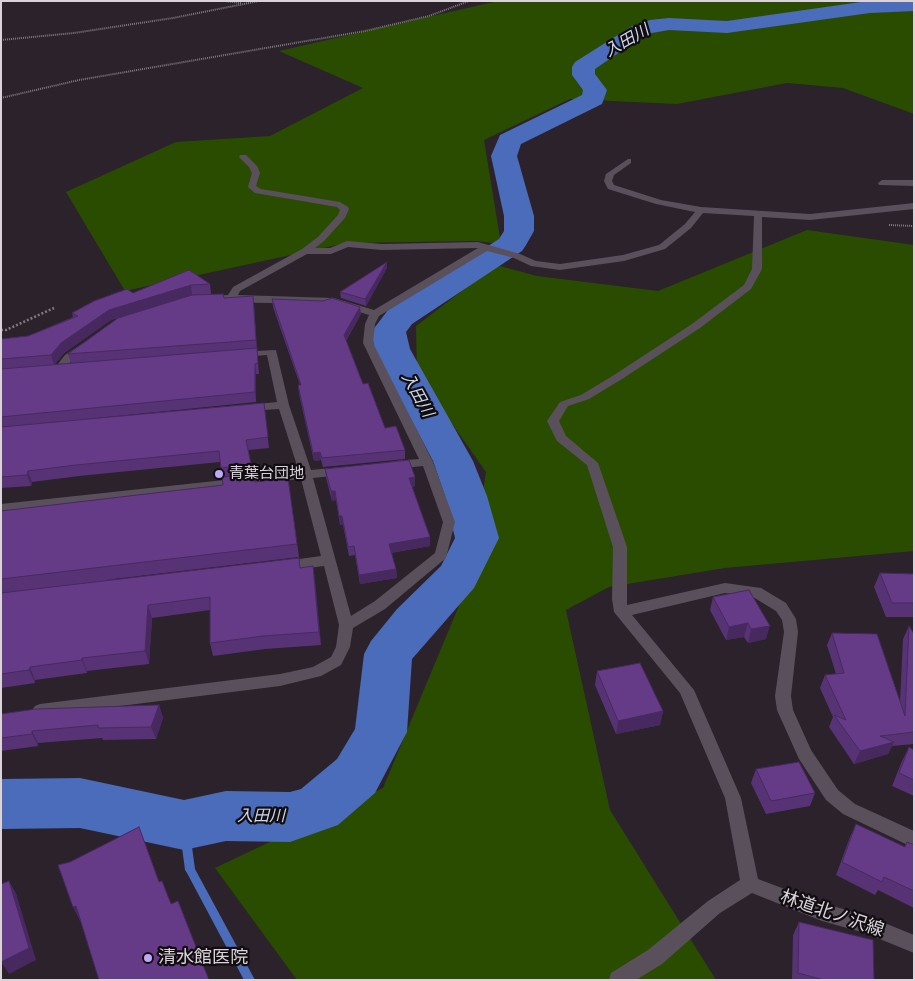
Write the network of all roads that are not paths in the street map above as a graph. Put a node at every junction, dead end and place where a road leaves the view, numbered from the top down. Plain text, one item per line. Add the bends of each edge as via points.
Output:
1 (243, 157) dead end
2 (628, 161) dead end
3 (882, 183) dead end
4 (914, 183) edge
5 (914, 206) edge
6 (701, 210) junction
7 (758, 215) junction
8 (487, 248) junction
9 (305, 251) junction
10 (232, 298) junction
11 (193, 300) edge
12 (375, 314) junction
13 (89, 342) edge
14 (224, 356) edge
15 (78, 368) edge
16 (283, 405) junction
17 (235, 409) edge
18 (426, 462) junction
19 (380, 467) edge
20 (352, 470) edge
21 (306, 474) junction
22 (1, 508) edge
23 (329, 560) junction
24 (272, 567) edge
25 (621, 612) junction
26 (346, 625) junction
27 (30, 712) edge
28 (914, 840) edge
29 (750, 884) junction
30 (914, 944) edge
31 (618, 980) edge

1 - 9 street via 253,166 256,174 252,187 258,191 345,208 342,216 321,239
2 - 6 street via 610,174 608,181 611,187 659,202
3 - 4 street
5 - 7 street via 810,217
6 - 7 street
6 - 8 street via 688,226 662,247 640,254 560,267 534,264
7 - 25 street via 757,269 748,287 618,377 585,397 564,404 553,422 561,438 592,463 620,547
8 - 9 street via 453,244 382,247 347,244 331,251
8 - 12 street
9 - 10 street via 236,289
10 - 11 street
10 - 12 street via 334,301
12 - 18 street via 370,324 368,343
13 - 15 street via 54,370
14 - 16 street via 272,352
16 - 17 street
16 - 21 street
18 - 19 street
18 - 26 street via 449,522 441,555 380,605
20 - 21 street
21 - 22 street
21 - 23 street
23 - 24 street
23 - 26 street
25 - 28 street via 726,588 756,592 780,608 789,619 791,632 783,696 789,722 804,754 832,795 849,809
25 - 29 street via 686,690 732,798
26 - 27 street via 343,647 336,662 316,672 280,680
29 - 30 street, 林道北ノ沢線
29 - 31 street via 714,907 655,957

